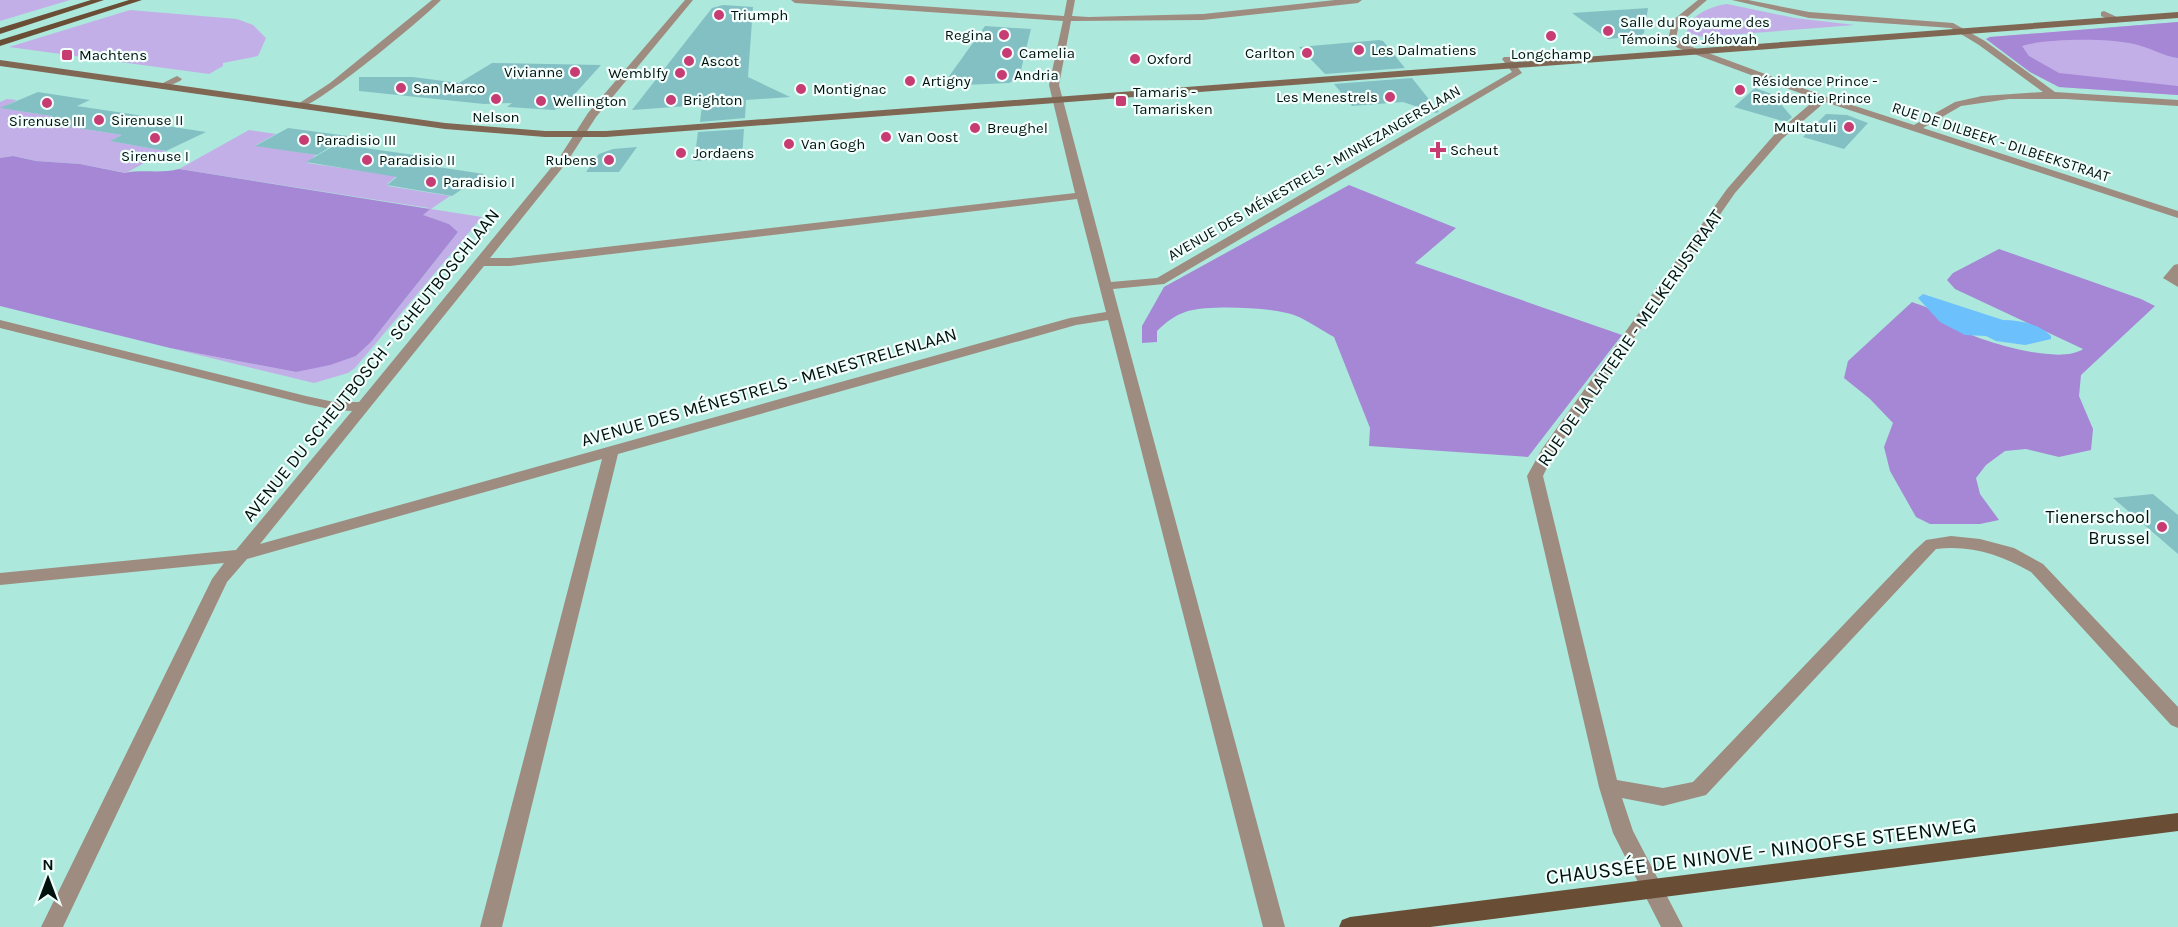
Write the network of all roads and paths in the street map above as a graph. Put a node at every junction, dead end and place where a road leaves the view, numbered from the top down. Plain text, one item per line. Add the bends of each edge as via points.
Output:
1 (100, 0) edge
2 (138, 0) edge
3 (437, 0) edge
4 (689, 0) edge
5 (795, 0) edge
6 (1071, 0) edge
7 (1359, 0) edge
8 (1736, 0) edge
9 (1706, 1) edge
10 (2178, 9) edge
11 (2104, 14) junction
12 (2178, 15) edge
13 (1068, 19) junction
14 (2116, 20) junction
15 (1953, 26) junction
16 (0, 31) edge
17 (1963, 31) junction
18 (0, 43) edge
19 (1680, 46) junction
20 (1698, 52) junction
21 (0, 53) edge
22 (0, 63) edge
23 (1510, 63) junction
24 (177, 79) junction
25 (162, 86) junction
26 (2054, 96) junction
27 (1056, 97) junction
28 (313, 98) junction
29 (1824, 99) junction
30 (2178, 103) edge
31 (301, 106) junction
32 (585, 129) junction
33 (1914, 129) junction
34 (1083, 195) junction
35 (2178, 215) edge
36 (480, 262) junction
37 (2178, 268) edge
38 (2178, 282) edge
39 (1105, 286) junction
40 (1112, 315) junction
41 (0, 324) edge
42 (363, 407) junction
43 (611, 452) junction
44 (238, 556) junction
45 (0, 579) edge
46 (2178, 720) edge
47 (1609, 787) junction
48 (2178, 822) edge
49 (1652, 888) junction
50 (52, 927) edge
51 (491, 927) edge
52 (1274, 927) edge
53 (1350, 927) edge
54 (1672, 927) edge

1 - 16 main road
2 - 18 main road
3 - 28 street
4 - 32 street, AVENUE DU SCHEUTBOSCH - SCHEUTBOSCHLAAN via 592,115
5 - 13 street
6 - 13 street
7 - 13 street via 1203,17
8 - 15 street via 1809,15
9 - 19 street via 1675,23 1671,39
10 - 11 street
11 - 14 street
11 - 15 street
12 - 14 street
13 - 27 street via 1054,85
14 - 17 street
15 - 17 street
15 - 19 street
17 - 20 street
17 - 26 street
19 - 20 street, RUE DE DILBEEK - DILBEEKSTRAAT
19 - 23 street
20 - 23 street
20 - 29 street, RUE DE DILBEEK - DILBEEKSTRAAT
21 - 24 street
22 - 25 street
23 - 27 street
23 - 39 street, AVENUE DES MÉNESTRELS - MINNEZANGERSLAAN via 1517,73 1160,281
24 - 25 street
24 - 28 street
25 - 31 street
26 - 30 street
26 - 33 street via 2006,96 1958,104
27 - 32 street via 630,133
27 - 34 street
28 - 31 street
28 - 32 street via 481,122
29 - 33 street, RUE DE DILBEEK - DILBEEKSTRAAT
29 - 47 street, RUE DE LA LAITERIE - MELKERIJSTRAAT via 1778,137 1731,190 1547,452 1535,476
31 - 32 street via 445,126 533,133
32 - 36 street, AVENUE DU SCHEUTBOSCH - SCHEUTBOSCHLAAN
33 - 35 street, RUE DE DILBEEK - DILBEEKSTRAAT
34 - 36 street via 510,262
34 - 39 street
36 - 42 street, AVENUE DU SCHEUTBOSCH - SCHEUTBOSCHLAAN
37 - 38 street via 2169,278
39 - 40 street
40 - 43 street, AVENUE DES MÉNESTRELS - MENESTRELENLAAN via 1084,318
40 - 52 street
41 - 42 street via 306,400
42 - 44 street, AVENUE DU SCHEUTBOSCH - SCHEUTBOSCHLAAN
43 - 44 street, AVENUE DES MÉNESTRELS - MENESTRELENLAAN
43 - 51 street
44 - 45 street, AVENUE DES MÉNESTRELS - MENESTRELENLAAN
44 - 50 street, AVENUE DU SCHEUTBOSCH - SCHEUTBOSCHLAAN via 220,579
46 - 47 street via 2037,568 2008,552 1980,545 1932,544 1699,789 1663,797
47 - 49 street, RUE DE LA LAITERIE - MELKERIJSTRAAT via 1623,833
48 - 49 main road, CHAUSSÉE DE NINOVE - NINOOFSE STEENWEG
49 - 53 main road, CHAUSSÉE DE NINOVE - NINOOFSE STEENWEG
49 - 54 street, RUE DE LA LAITERIE - MELKERIJSTRAAT

